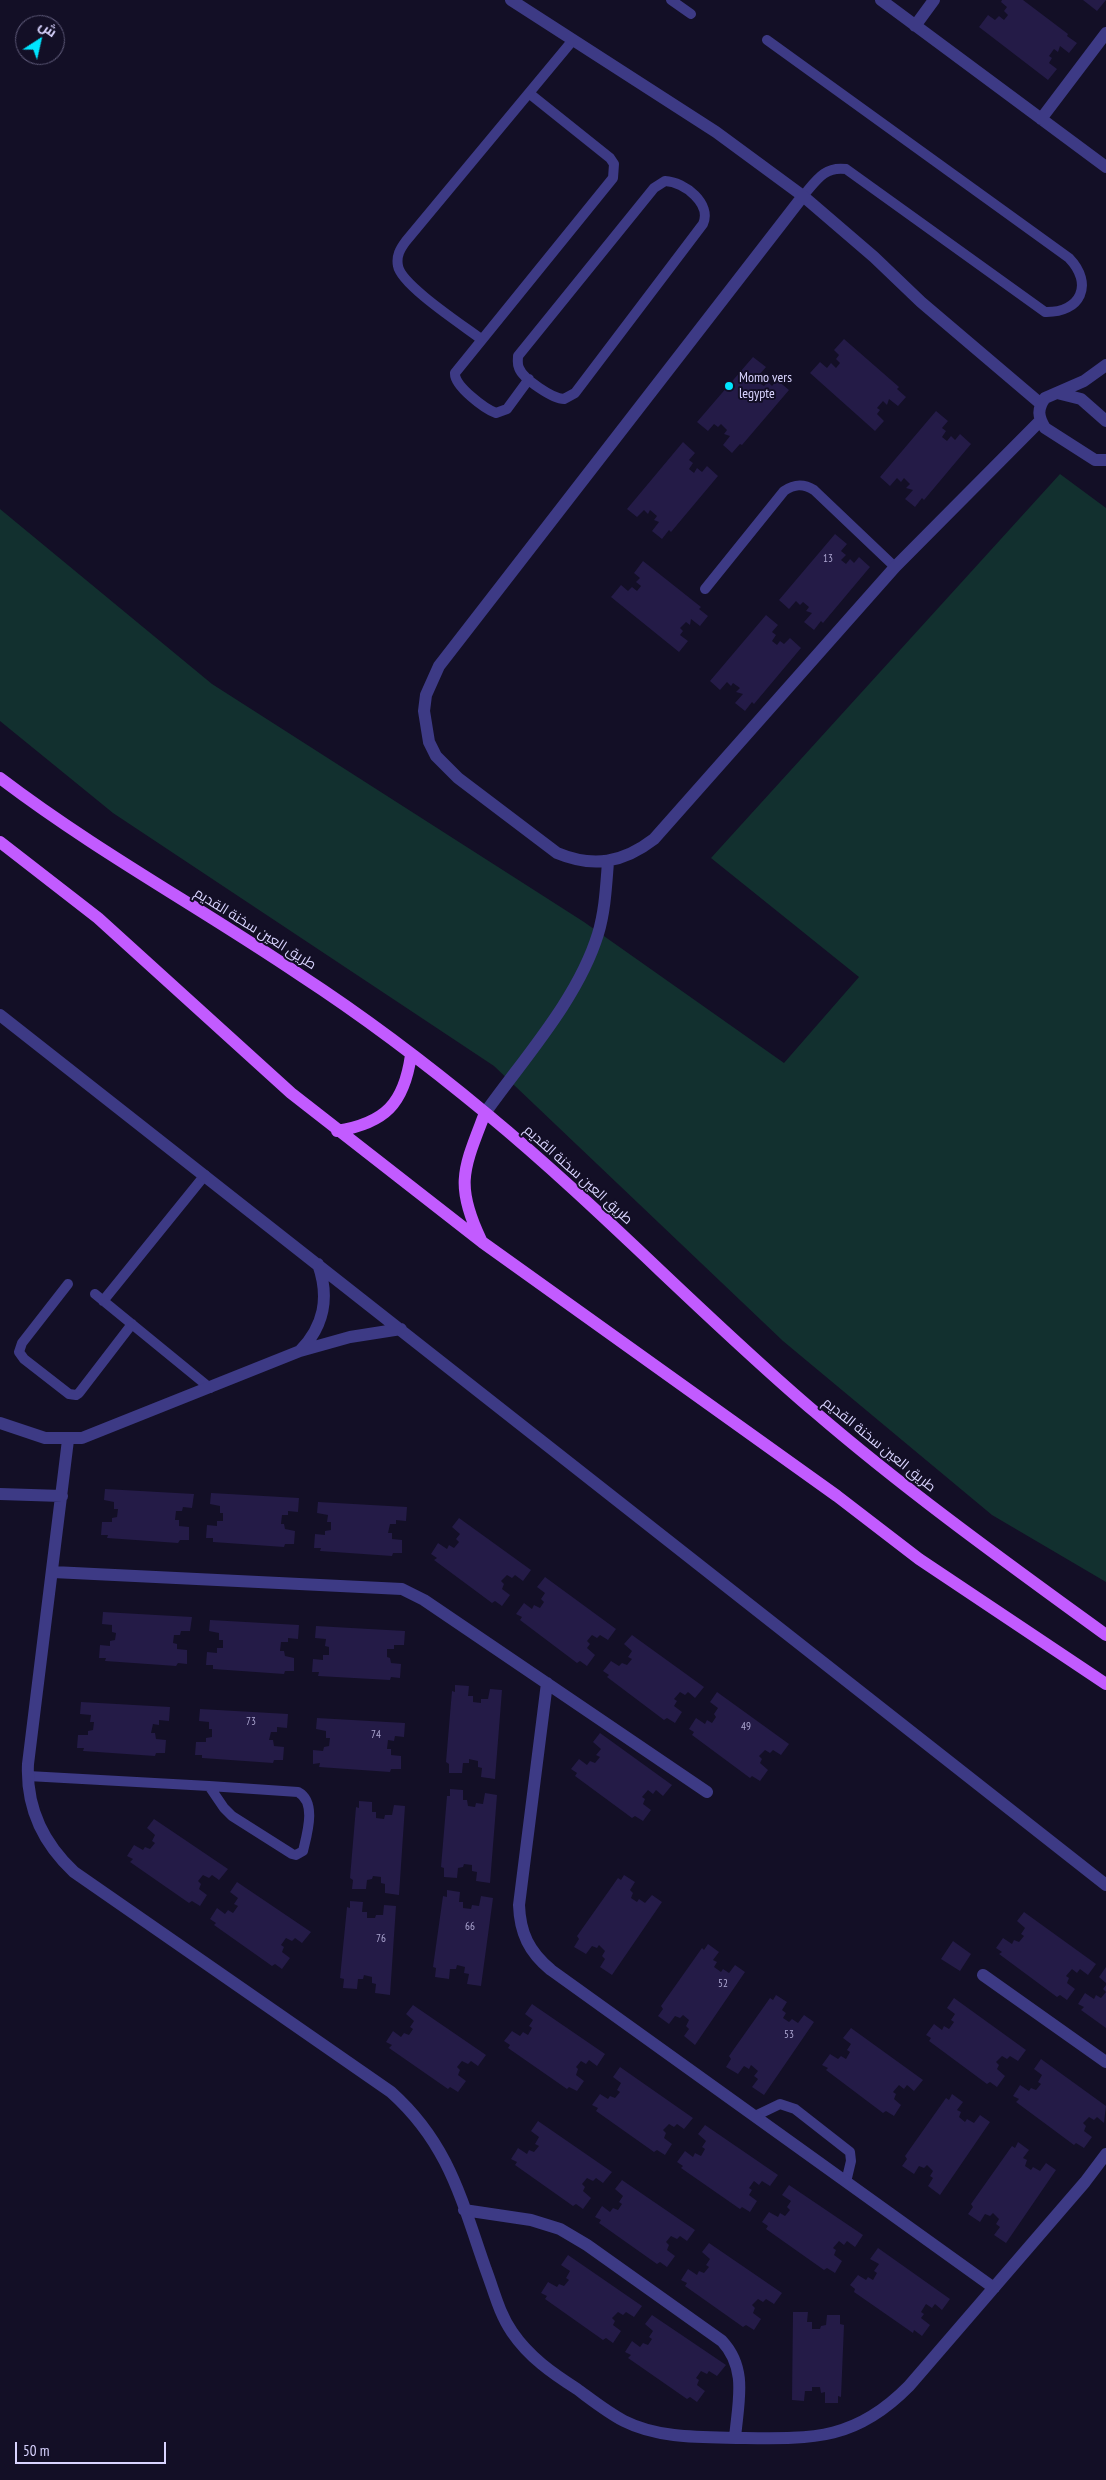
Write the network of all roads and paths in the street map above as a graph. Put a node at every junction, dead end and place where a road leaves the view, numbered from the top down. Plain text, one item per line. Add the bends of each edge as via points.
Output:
1 (511, 0) edge
2 (881, 0) edge
3 (934, 0) edge
4 (677, 1) edge
5 (691, 14) dead end
6 (915, 26) junction
7 (1106, 33) edge
8 (572, 40) junction
9 (766, 40) dead end
10 (530, 94) junction
11 (1041, 119) junction
12 (1106, 167) edge
13 (803, 196) junction
14 (481, 339) junction
15 (1106, 365) edge
16 (529, 379) junction
17 (1057, 393) junction
18 (1041, 404) junction
19 (1040, 421) junction
20 (1106, 421) edge
21 (1100, 460) edge
22 (1106, 468) edge
23 (895, 567) junction
24 (704, 589) dead end
25 (0, 778) edge
26 (0, 842) edge
27 (608, 862) junction
28 (0, 1015) edge
29 (411, 1055) junction
30 (485, 1113) junction
31 (336, 1130) junction
32 (205, 1175) junction
33 (482, 1242) junction
34 (318, 1264) junction
35 (68, 1284) dead end
36 (132, 1324) junction
37 (401, 1329) junction
38 (300, 1351) junction
39 (210, 1388) junction
40 (0, 1423) edge
41 (68, 1440) junction
42 (0, 1494) edge
43 (62, 1496) junction
44 (53, 1572) junction
45 (1106, 1635) edge
46 (547, 1683) junction
47 (1106, 1684) edge
48 (28, 1776) junction
49 (209, 1786) junction
50 (707, 1792) dead end
51 (1106, 1885) edge
52 (983, 1975) dead end
53 (1106, 2062) edge
54 (755, 2116) junction
55 (1106, 2154) edge
56 (846, 2182) junction
57 (464, 2210) junction
58 (994, 2288) junction
59 (735, 2438) junction

1 - 8 street
2 - 6 street
3 - 6 street
4 - 5 lane
6 - 11 street
7 - 11 street
8 - 10 lane
8 - 13 street via 716,132
9 - 13 lane via 1069,258 1079,268 1083,282 1080,296 1072,307 1059,313 1045,312 846,169 837,168 821,174
10 - 14 lane via 406,241 398,258 398,267 407,282
10 - 14 lane via 610,158 615,171 613,178
11 - 12 street
13 - 18 street
13 - 27 street via 438,666 426,695 424,711 429,742 446,768 557,853 590,862
14 - 16 lane via 455,374 456,383 496,413 506,409
15 - 17 street via 1084,381
16 - 16 lane via 558,399 574,393 703,224 706,211 698,199 672,181 665,181 654,188 518,356 519,369
17 - 18 street via 1045,398
17 - 20 street via 1081,399
18 - 19 street via 1038,412
19 - 21 street via 1045,428
19 - 23 street
21 - 22 street
23 - 24 lane via 814,490 796,485 784,490
23 - 27 street via 654,839 625,858
25 - 29 main road, طريق العين سخنة القديم via 100,848 302,976
26 - 31 main road via 98,918
27 - 30 street via 598,935 586,964 552,1021
28 - 32 street
29 - 30 main road, طريق العين سخنة القديم
29 - 31 main road via 408,1078 397,1100 381,1116 360,1127
30 - 33 main road via 465,1167 463,1191
30 - 45 main road, طريق العين سخنة القديم via 590,1202 677,1288 815,1412 959,1529
31 - 33 main road
32 - 34 street
32 - 36 lane via 99,1298
33 - 47 main road via 919,1558
34 - 37 street
34 - 38 street via 325,1304 317,1330
35 - 36 lane via 22,1343 19,1352 69,1394 79,1393
36 - 39 lane
37 - 38 street via 350,1337
37 - 51 street
38 - 39 street
39 - 41 street via 96,1435
40 - 41 street via 45,1438
41 - 43 street
42 - 43 street
43 - 44 street
44 - 46 street via 402,1589 424,1600
44 - 48 street
46 - 50 street
46 - 54 street via 519,1905 519,1920 530,1948 551,1970
48 - 49 lane
48 - 57 street via 32,1807 44,1836 74,1872 391,2092 417,2117 438,2146
49 - 49 lane via 303,1794 309,1809 303,1851 296,1856 241,1822 224,1808
52 - 53 street
54 - 56 street
54 - 56 lane via 780,2104 795,2109 850,2152 852,2161
55 - 58 street
56 - 58 street
57 - 59 street via 502,2315 534,2358 637,2427 665,2434
57 - 59 street via 531,2220 560,2229 722,2341 734,2356 740,2374
58 - 59 street via 909,2386 868,2420 814,2437

